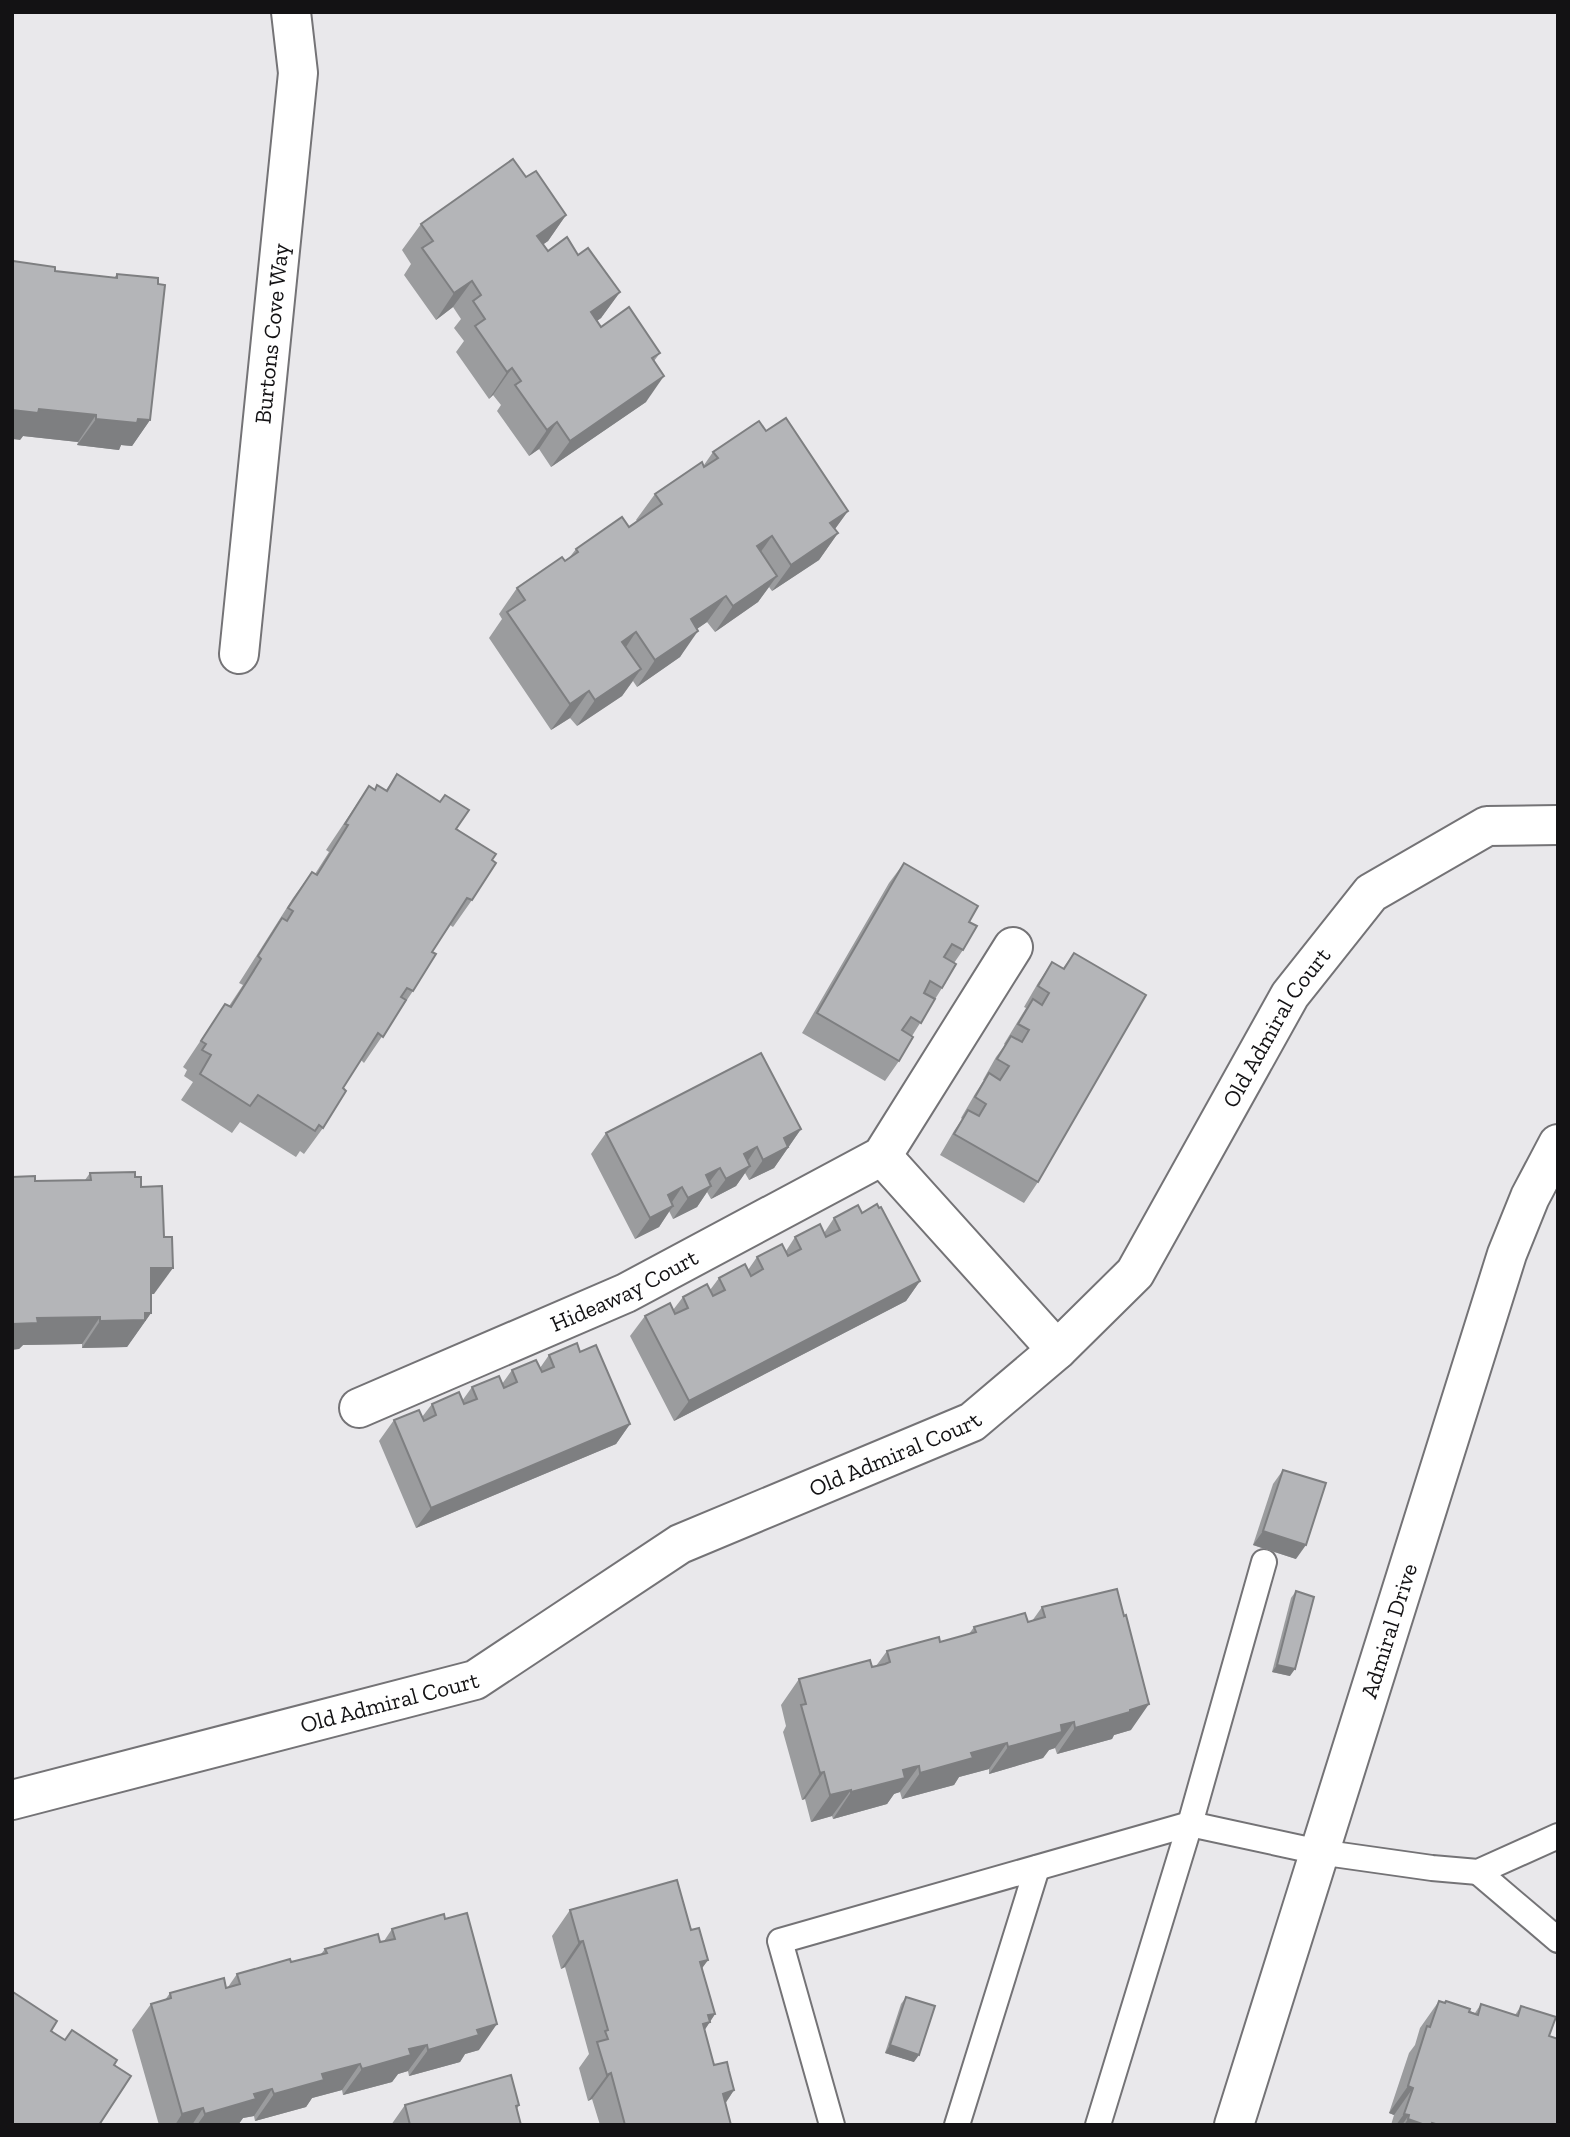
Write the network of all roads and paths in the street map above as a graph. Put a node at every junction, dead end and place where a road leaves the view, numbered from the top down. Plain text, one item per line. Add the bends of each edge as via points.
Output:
1 (291, 12) edge
2 (239, 654) dead end
3 (1558, 825) edge
4 (1013, 947) dead end
5 (1558, 1144) edge
6 (882, 1156) junction
7 (1057, 1350) junction
8 (359, 1408) dead end
9 (1264, 1562) dead end
10 (12, 1800) edge
11 (1190, 1824) junction
12 (1558, 1836) edge
13 (1319, 1852) junction
14 (1037, 1868) junction
15 (1478, 1872) junction
16 (1558, 1940) edge
17 (832, 2125) edge
18 (957, 2125) edge
19 (1098, 2125) edge
20 (1234, 2125) edge

1 - 2 street, Burtons Cove Way via 298,73
3 - 7 street, Old Admiral Court via 1487,826 1371,893 1290,995 1135,1273
4 - 6 street, Hideaway Court
5 - 13 street, Admiral Drive via 1507,1254
6 - 7 street
6 - 8 street, Hideaway Court via 626,1293
7 - 10 street, Old Admiral Court via 972,1422 680,1544 475,1680
9 - 11 lane
11 - 13 lane
11 - 14 lane
11 - 19 lane
12 - 15 lane
13 - 15 lane
13 - 20 street, Admiral Drive
14 - 17 lane via 780,1941
14 - 18 lane
15 - 16 lane

